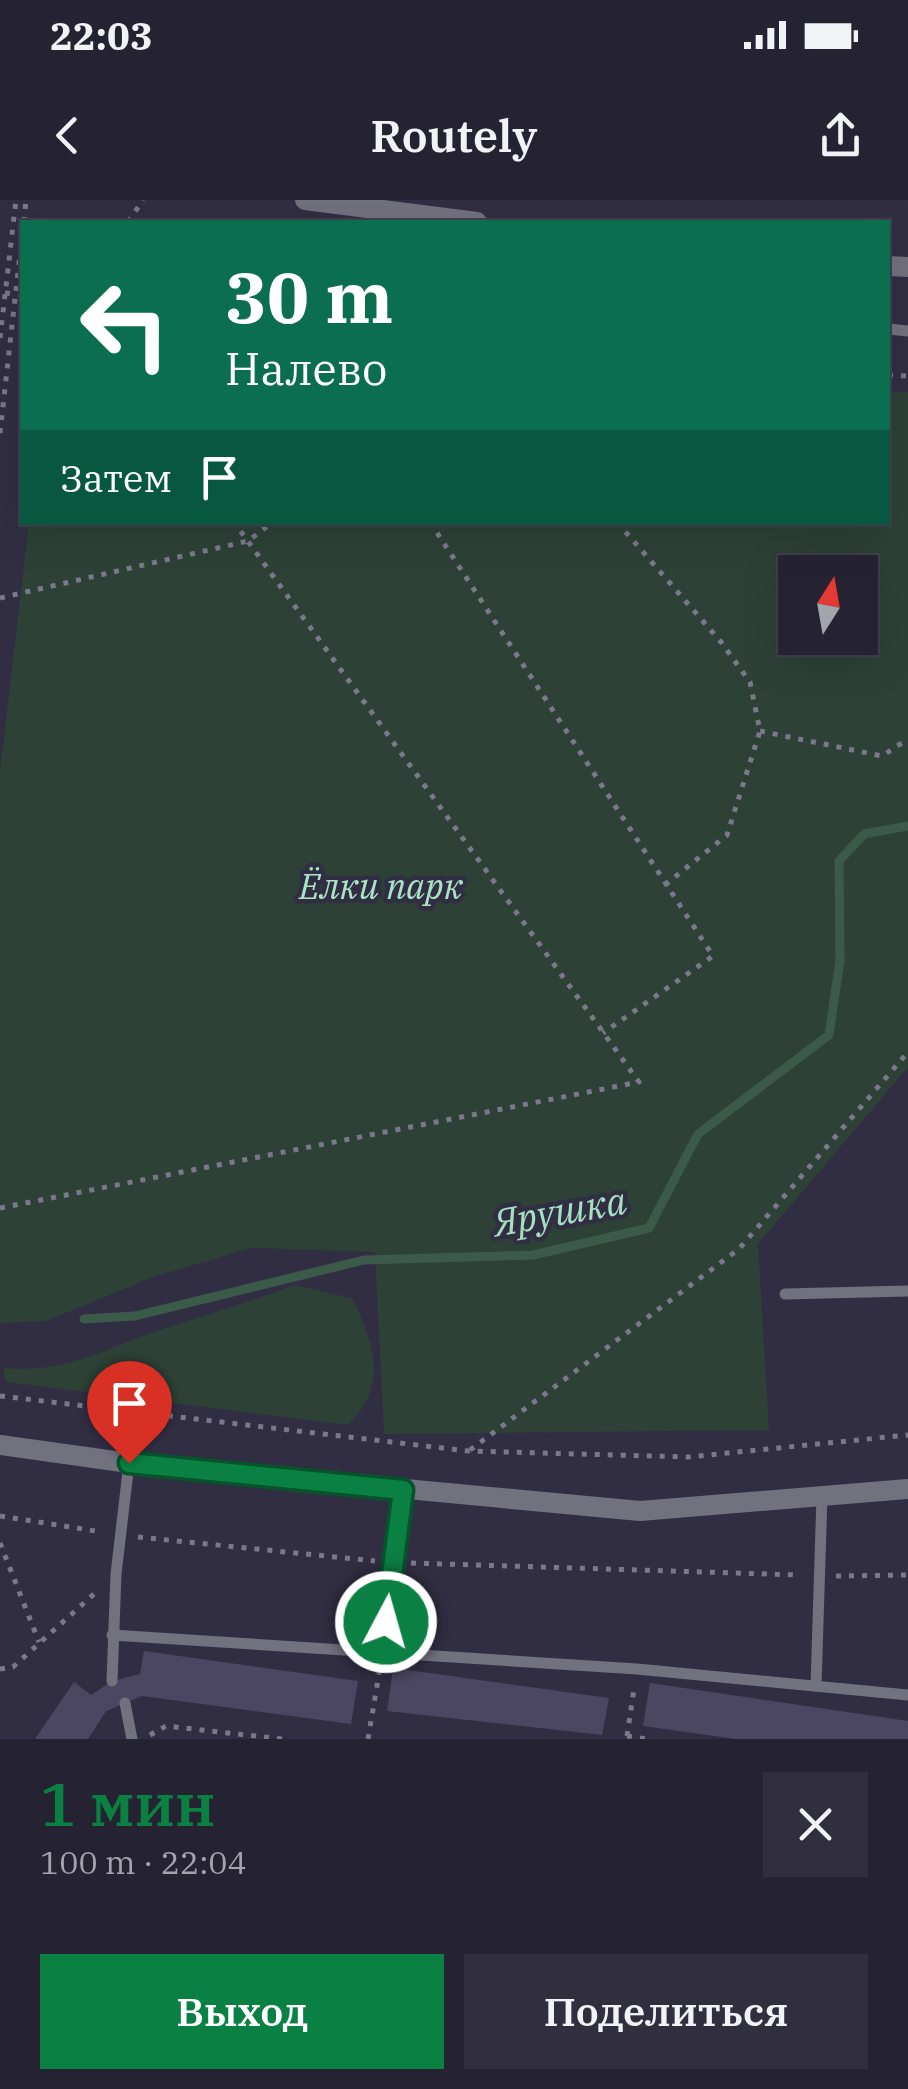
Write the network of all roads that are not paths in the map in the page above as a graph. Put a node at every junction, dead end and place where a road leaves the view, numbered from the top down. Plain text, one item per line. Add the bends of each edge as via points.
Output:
1 (305, 200) edge
2 (461, 220) edge
3 (908, 1291) edge
4 (785, 1294) dead end
5 (0, 1446) edge
6 (129, 1463) junction
7 (908, 1488) edge
8 (403, 1490) junction
9 (822, 1496) junction
10 (112, 1634) junction
11 (383, 1652) junction
12 (112, 1681) dead end
13 (816, 1686) junction
14 (908, 1695) edge
15 (125, 1703) dead end
16 (132, 1739) edge

1 - 2 street
3 - 4 lane
5 - 6 street
6 - 8 street
6 - 10 lane
7 - 9 street
8 - 9 street via 640,1511
8 - 11 lane
9 - 13 lane
10 - 11 lane
10 - 12 lane
11 - 13 lane
13 - 14 lane
15 - 16 lane

